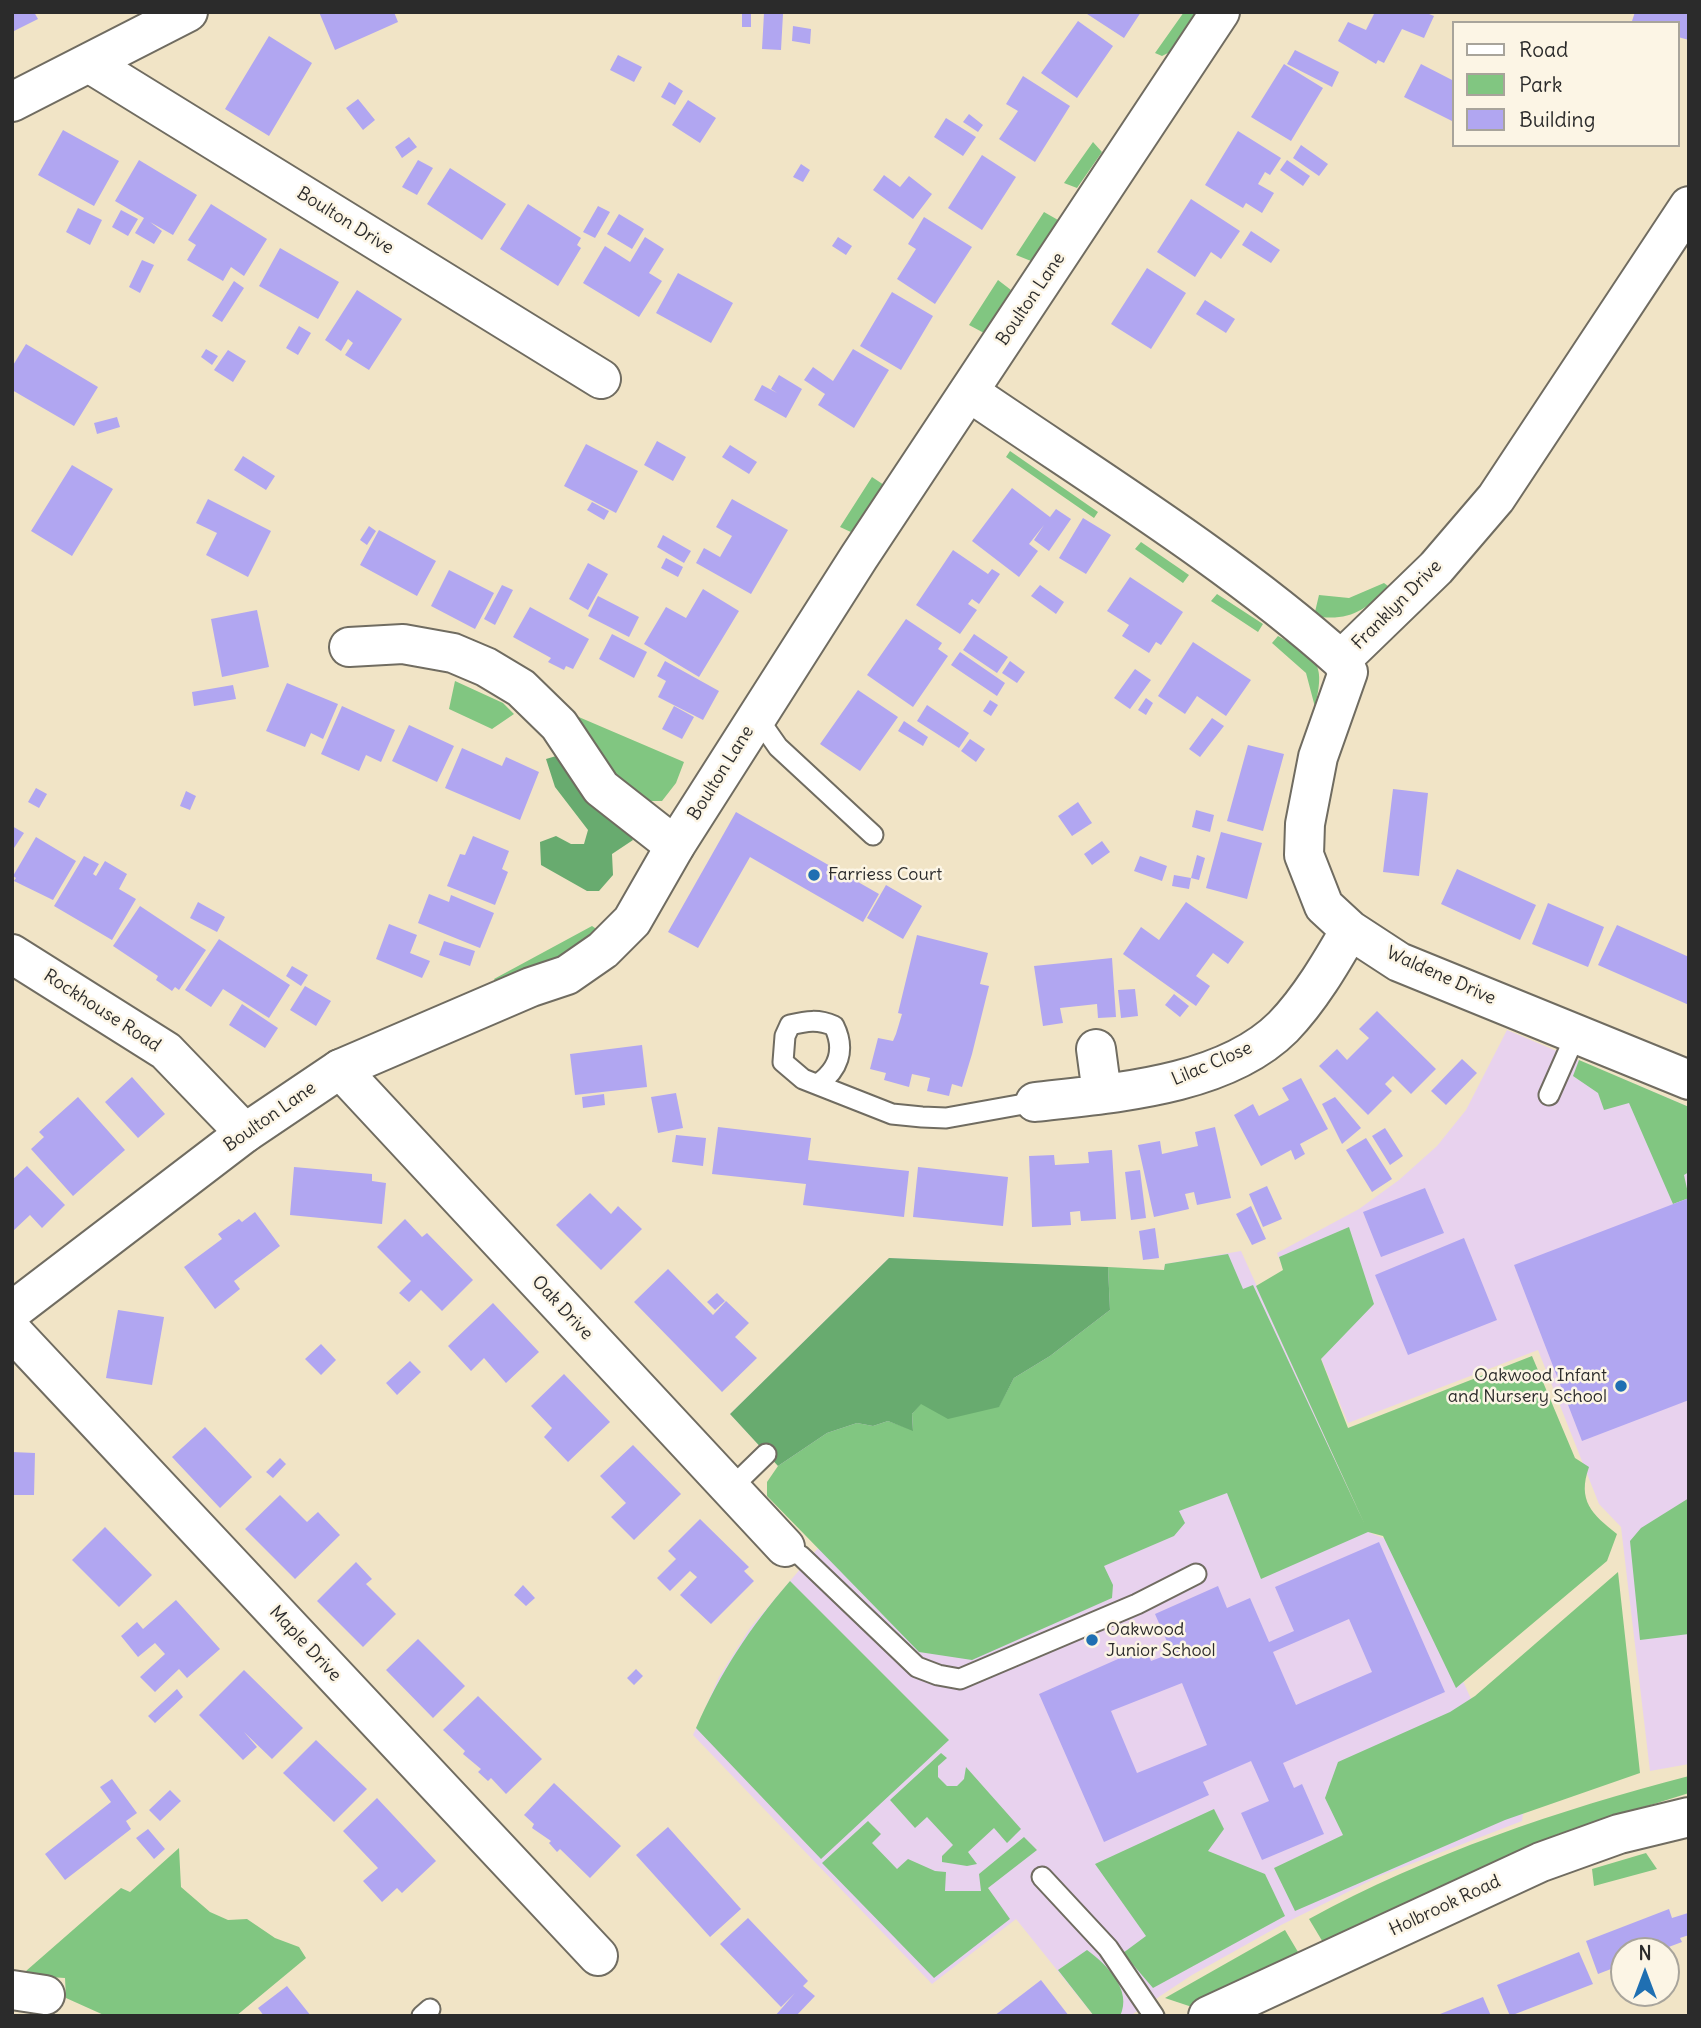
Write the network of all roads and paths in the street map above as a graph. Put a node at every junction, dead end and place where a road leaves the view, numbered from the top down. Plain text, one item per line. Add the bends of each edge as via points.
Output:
1 (188, 12) edge
2 (1220, 12) edge
3 (89, 63) junction
4 (12, 102) edge
5 (1689, 206) edge
6 (601, 379) dead end
7 (969, 392) junction
8 (349, 647) dead end
9 (1340, 660) junction
10 (757, 717) junction
11 (873, 835) dead end
12 (675, 846) junction
13 (1350, 930) junction
14 (12, 954) edge
15 (1576, 1034) junction
16 (1096, 1049) dead end
17 (340, 1069) junction
18 (1689, 1080) edge
19 (818, 1084) dead end
20 (1102, 1094) junction
21 (1549, 1095) dead end
22 (1035, 1102) joint
23 (245, 1133) junction
24 (12, 1311) edge
25 (12, 1331) edge
26 (766, 1454) dead end
27 (730, 1489) junction
28 (785, 1547) joint
29 (1196, 1574) dead end
30 (1689, 1817) edge
31 (1042, 1877) dead end
32 (598, 1956) dead end
33 (1154, 2016) edge
34 (1208, 2016) edge

1 - 3 street
2 - 7 street, Boulton Lane
3 - 4 street
3 - 6 street, Boulton Drive
5 - 9 street, Franklyn Drive via 1496,498 1436,568
7 - 9 street, Franklyn Drive via 1278,608
7 - 10 street, Boulton Lane
8 - 12 street via 403,644 453,653 521,688 559,725 601,788
9 - 13 street, Waldene Drive via 1348,672 1318,757 1304,855 1324,906
10 - 11 lane via 778,747
10 - 12 street, Boulton Lane
12 - 17 street, Boulton Lane via 632,921 567,975
13 - 15 street, Waldene Drive via 1399,962
13 - 20 street, Lilac Close via 1297,1009 1254,1048 1172,1083
14 - 23 street, Rockhouse Road via 166,1051
15 - 18 street, Waldene Drive
15 - 21 lane
16 - 20 street
17 - 23 street, Boulton Lane
17 - 27 street, Oak Drive
19 - 22 lane via 892,1114 922,1117 946,1118
20 - 22 street, Lilac Close
23 - 24 street, Boulton Lane
25 - 32 street, Maple Drive
26 - 27 lane
27 - 28 street, Oak Drive
28 - 29 lane via 801,1556 917,1667 960,1679
30 - 34 street, Holbrook Road via 1619,1834 1541,1862
31 - 33 lane via 1108,1948

